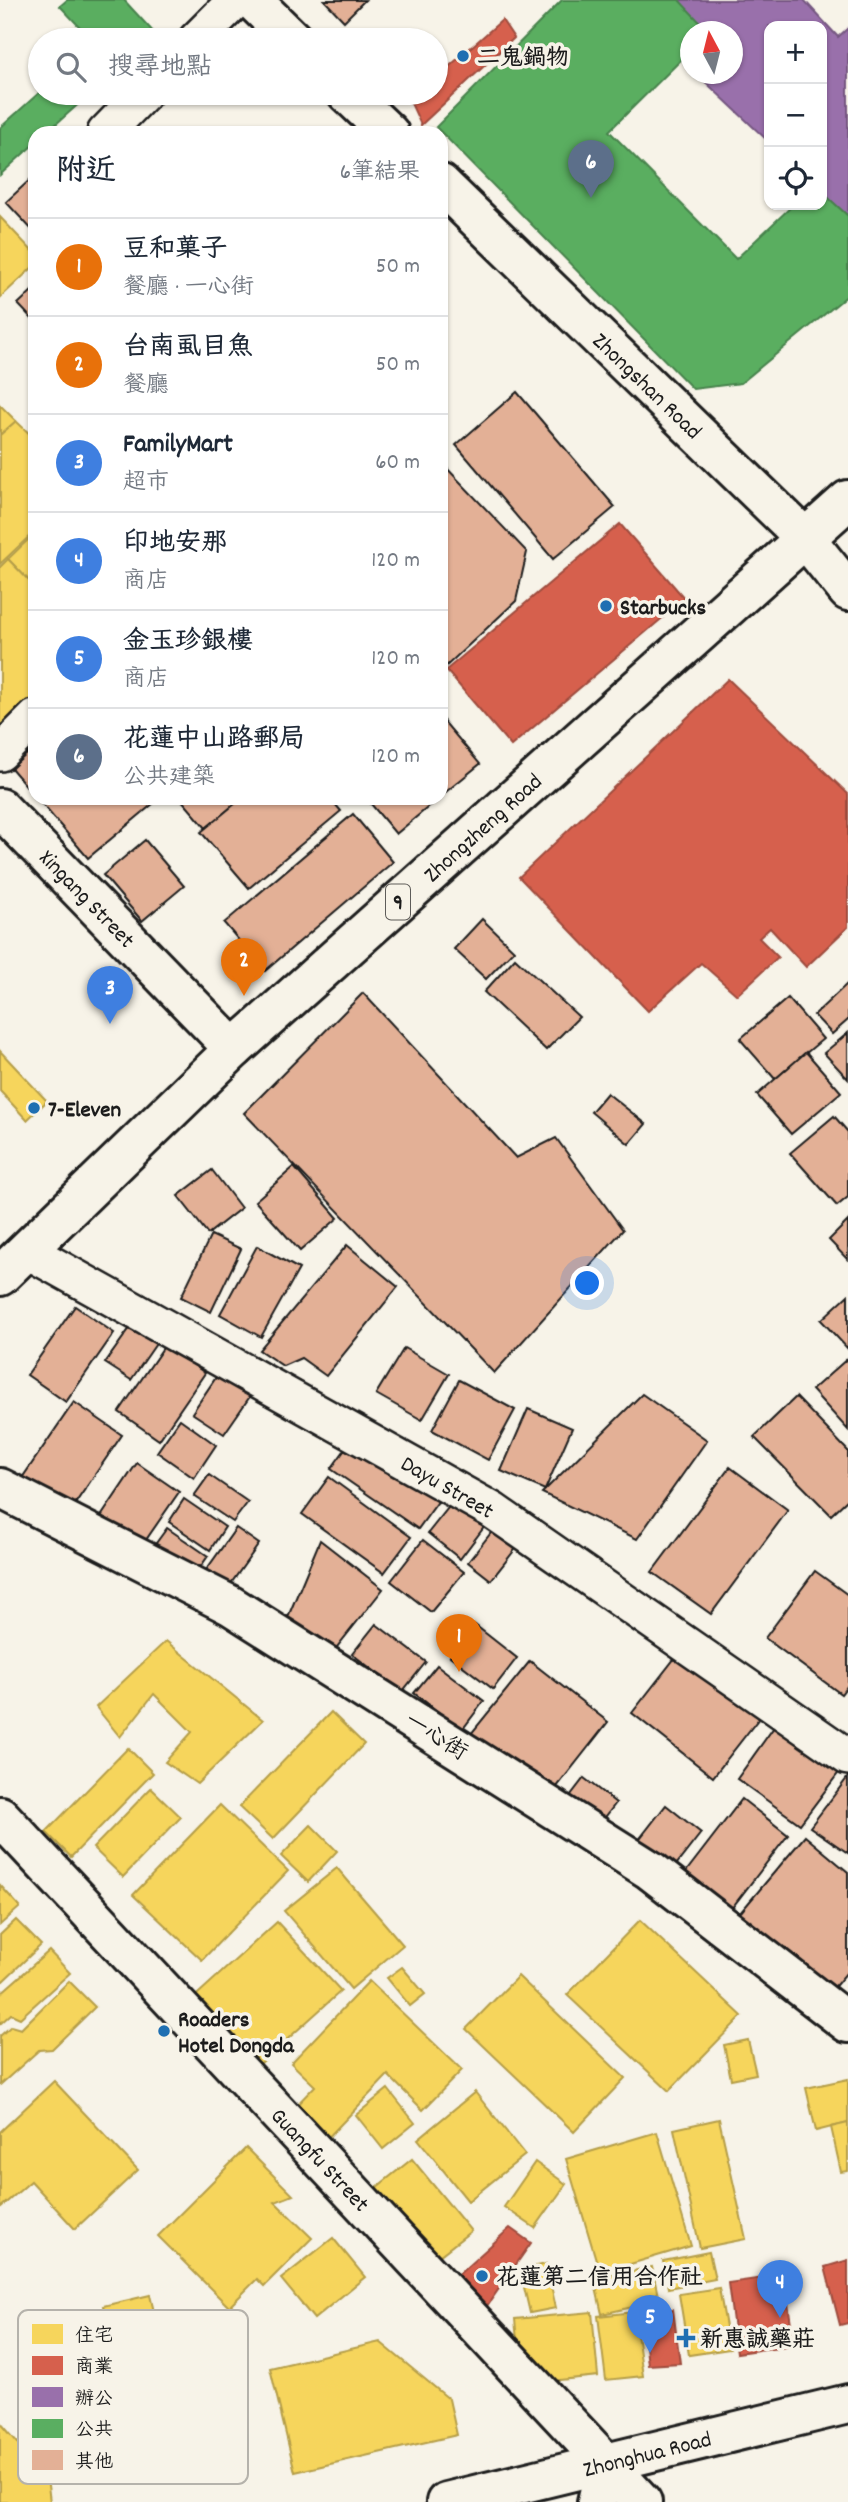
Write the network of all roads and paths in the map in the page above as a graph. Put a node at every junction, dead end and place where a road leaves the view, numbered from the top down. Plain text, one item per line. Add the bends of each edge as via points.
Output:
1 (236, 0) edge
2 (252, 0) edge
3 (208, 28) edge
4 (281, 28) edge
5 (133, 105) edge
6 (360, 105) edge
7 (112, 126) edge
8 (382, 126) edge
9 (448, 191) edge
10 (848, 500) edge
11 (806, 539) junction
12 (848, 591) edge
13 (28, 725) edge
14 (0, 753) edge
15 (0, 808) edge
16 (234, 1049) junction
17 (13, 1263) edge
18 (0, 1488) edge
19 (848, 1757) edge
20 (0, 1816) edge
21 (848, 2023) edge
22 (848, 2404) edge
23 (606, 2463) junction
24 (446, 2502) edge
25 (597, 2502) edge
26 (642, 2502) edge

1 - 3 lane
2 - 4 street
5 - 7 lane
6 - 8 street
9 - 11 street, Zhongshan Road
10 - 11 street, Zhongzheng Road / 9
11 - 12 street, Zhongshan Road
11 - 16 street, Zhongzheng Road / 9
13 - 14 lane
15 - 16 street, Xingang Street
16 - 17 street, Zhongzheng Road / 9
17 - 19 lane, Dayu Street via 492,1510
18 - 21 street, 一心街 via 230,1605 300,1649 650,1870
20 - 23 street, Guangfu Street
22 - 23 street, Zhonghua Road
23 - 24 street, Zhonghua Road
23 - 25 street
23 - 26 street, Guangfu Street

